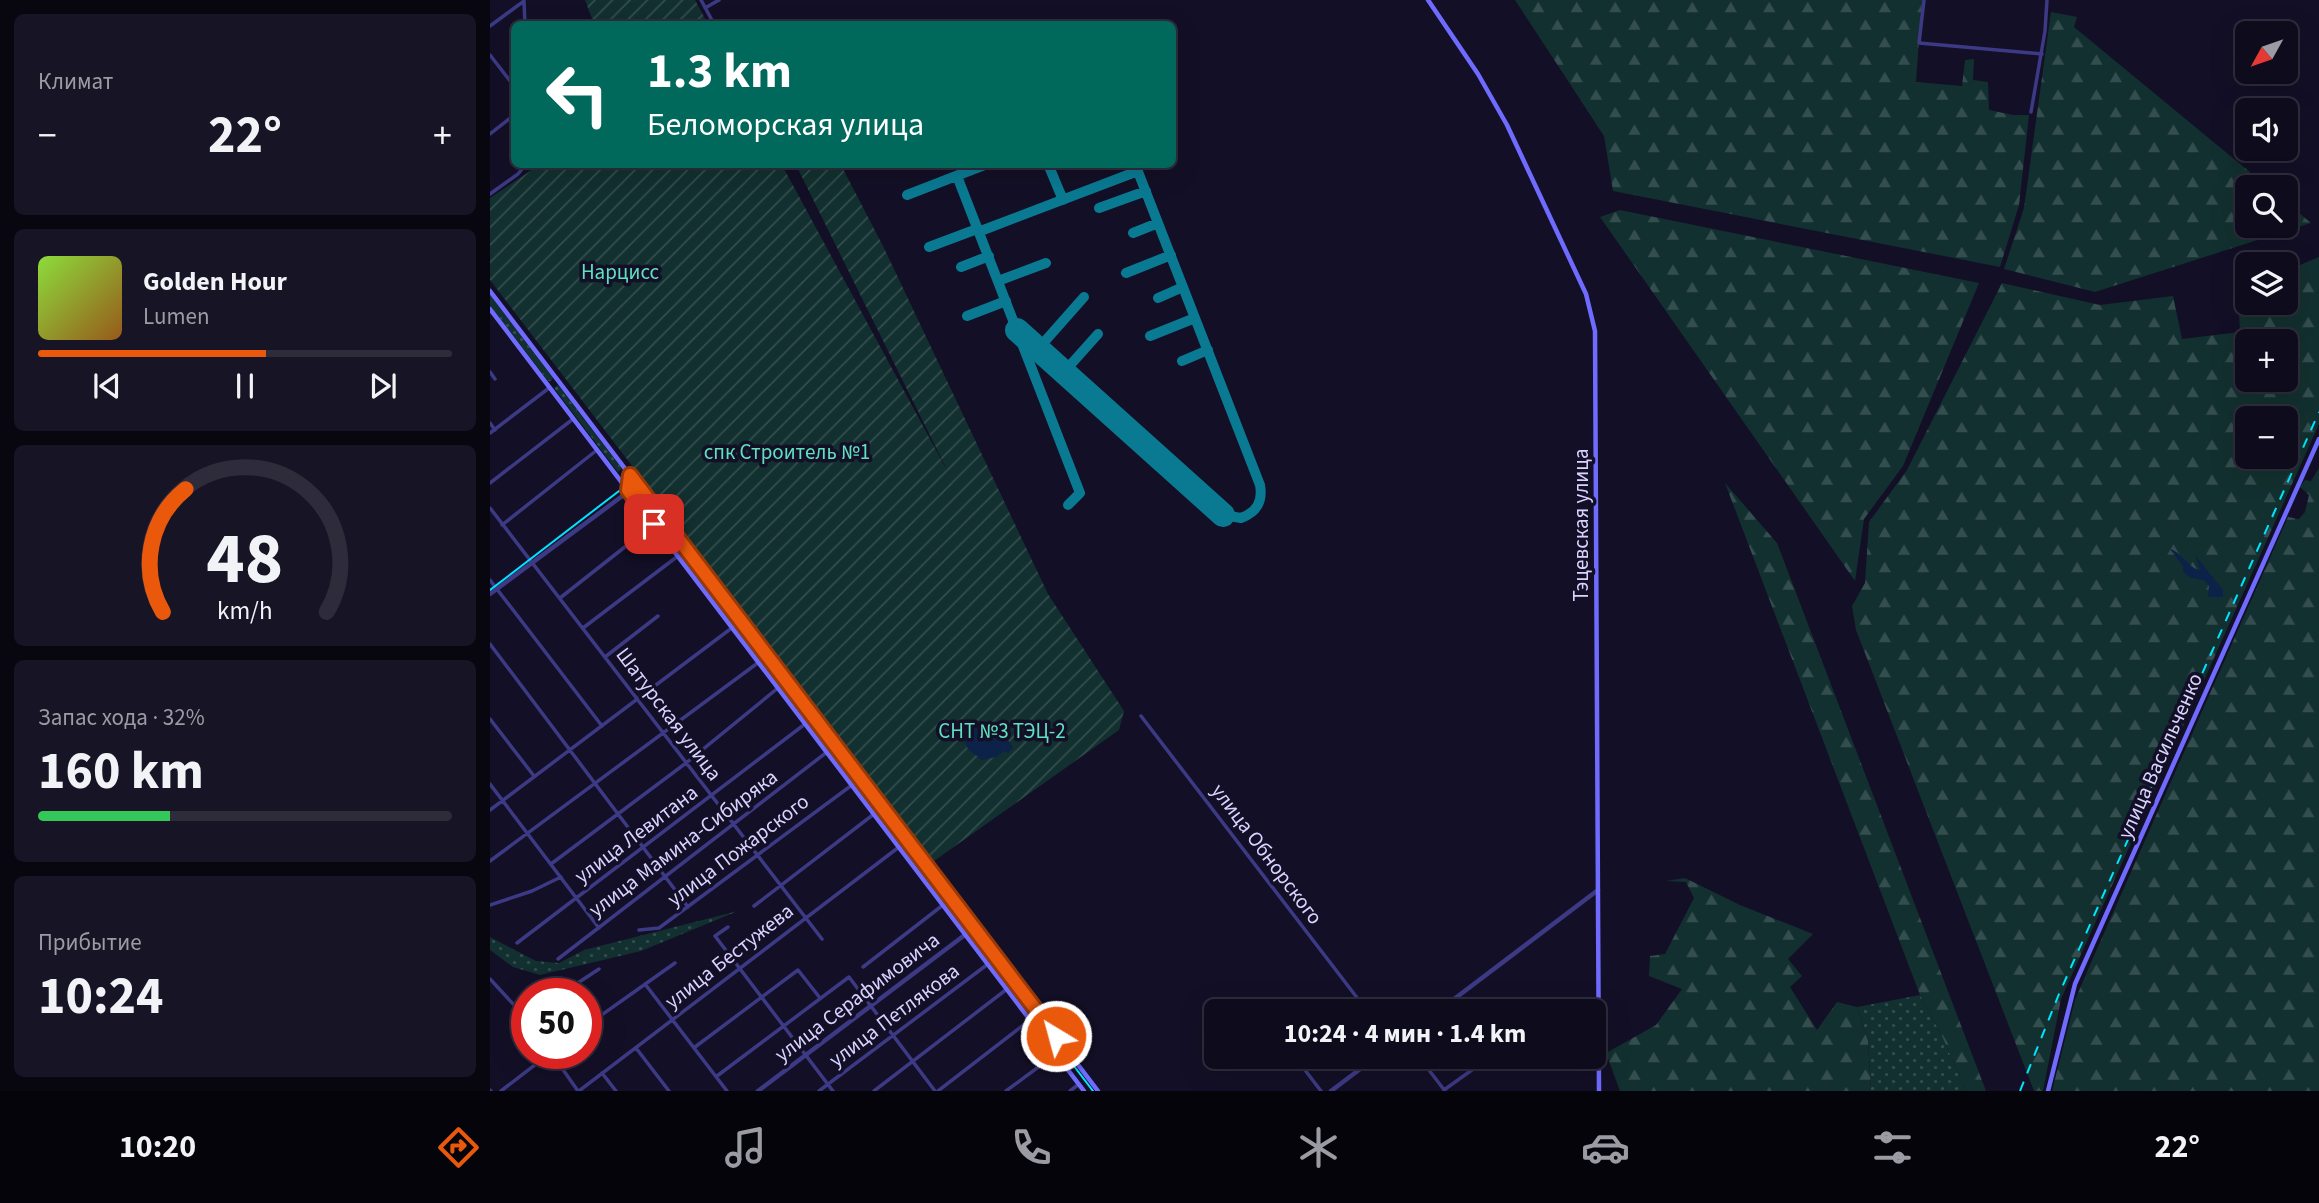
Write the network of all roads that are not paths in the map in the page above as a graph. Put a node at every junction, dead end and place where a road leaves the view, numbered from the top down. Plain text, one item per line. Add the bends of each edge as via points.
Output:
1 (517, 0) edge
2 (701, 0) edge
3 (719, 0) edge
4 (1428, 0) edge
5 (1924, 0) edge
6 (2047, 0) edge
7 (524, 1) edge
8 (705, 8) junction
9 (525, 21) edge
10 (712, 21) edge
11 (490, 26) edge
12 (2042, 54) junction
13 (490, 55) edge
14 (511, 82) edge
15 (2031, 112) dead end
16 (511, 117) edge
17 (490, 126) edge
18 (492, 132) edge
19 (523, 168) edge
20 (490, 194) edge
21 (490, 291) edge
22 (490, 309) edge
23 (490, 372) edge
24 (495, 379) dead end
25 (558, 381) junction
26 (549, 388) junction
27 (573, 419) junction
28 (490, 423) edge
29 (495, 430) junction
30 (490, 433) edge
31 (2319, 439) edge
32 (597, 450) junction
33 (630, 475) junction
34 (490, 484) edge
35 (628, 490) junction
36 (490, 508) edge
37 (654, 524) junction
38 (502, 525) junction
39 (678, 556) junction
40 (532, 562) junction
41 (490, 580) edge
42 (496, 589) junction
43 (490, 594) edge
44 (561, 598) junction
45 (658, 617) dead end
46 (741, 621) junction
47 (583, 628) junction
48 (733, 628) junction
49 (490, 644) edge
50 (605, 657) junction
51 (759, 662) junction
52 (778, 688) junction
53 (638, 700) junction
54 (1141, 716) dead end
55 (490, 719) edge
56 (805, 724) junction
57 (602, 726) junction
58 (664, 734) junction
59 (570, 750) junction
60 (827, 752) junction
61 (686, 763) junction
62 (534, 777) junction
63 (490, 783) edge
64 (596, 784) junction
65 (852, 785) junction
66 (712, 797) junction
67 (503, 800) junction
68 (490, 810) edge
69 (617, 813) junction
70 (874, 814) junction
71 (734, 826) junction
72 (527, 833) junction
73 (643, 847) junction
74 (899, 847) junction
75 (756, 855) junction
76 (490, 862) edge
77 (551, 864) junction
78 (561, 877) junction
79 (665, 877) junction
80 (780, 886) junction
81 (1599, 889) junction
82 (577, 898) junction
83 (490, 905) edge
84 (943, 905) junction
85 (754, 906) dead end
86 (688, 907) junction
87 (804, 918) junction
88 (728, 927) dead end
89 (599, 928) junction
90 (974, 928) junction
91 (639, 930) dead end
92 (965, 935) junction
93 (822, 939) dead end
94 (517, 943) dead end
95 (558, 959) dead end
96 (675, 963) dead end
97 (988, 964) junction
98 (738, 967) junction
99 (863, 967) dead end
100 (599, 969) dead end
101 (585, 978) edge
102 (490, 979) edge
103 (645, 984) junction
104 (1007, 989) junction
105 (761, 997) junction
106 (820, 998) junction
107 (1358, 999) edge
108 (1454, 999) edge
109 (511, 1002) edge
110 (871, 1006) junction
111 (602, 1015) edge
112 (673, 1019) junction
113 (1030, 1020) junction
114 (783, 1025) junction
115 (894, 1037) junction
116 (695, 1047) junction
117 (636, 1048) junction
118 (1056, 1054) junction
119 (805, 1055) junction
120 (913, 1062) junction
121 (1081, 1068) junction
122 (530, 1069) edge
123 (562, 1069) edge
124 (1304, 1069) edge
125 (1360, 1069) edge
126 (1428, 1069) edge
127 (1474, 1069) edge
128 (602, 1073) junction
129 (1072, 1074) junction
130 (717, 1076) junction
131 (828, 1084) junction
132 (1079, 1084) junction
133 (501, 1091) edge
134 (579, 1091) edge
135 (616, 1091) edge
136 (669, 1091) edge
137 (727, 1091) edge
138 (758, 1091) edge
139 (819, 1091) edge
140 (833, 1091) edge
141 (874, 1091) edge
142 (937, 1091) edge
143 (1006, 1091) edge
144 (1070, 1091) edge
145 (1084, 1091) edge
146 (1098, 1091) edge
147 (1321, 1091) edge
148 (1331, 1091) edge
149 (1445, 1091) edge
150 (1594, 1091) edge
151 (1600, 1091) edge
152 (2048, 1091) edge

1 - 7 street
2 - 8 street
3 - 8 street
4 - 81 main road, Тэцевская улица via 1507,125 1592,314 1596,346
5 - 12 street via 1919,43
6 - 12 street
7 - 9 street
7 - 11 street
8 - 10 street
12 - 15 street
13 - 14 street
16 - 18 street
17 - 18 street
19 - 20 street
21 - 25 main road
22 - 26 main road
23 - 24 street
25 - 26 main road
25 - 33 main road
26 - 27 main road
26 - 29 street
27 - 32 main road
27 - 34 street
28 - 29 street
29 - 30 street
31 - 152 main road, улица Васильченко via 2075,984
32 - 35 main road
32 - 38 street
33 - 35 street
33 - 46 main road
35 - 37 main road
35 - 40 street
36 - 38 street, Шатурская улица
37 - 39 main road
37 - 44 street
38 - 40 street, Шатурская улица
39 - 47 street
39 - 48 main road
40 - 42 street
40 - 44 street, Шатурская улица
41 - 42 street
42 - 43 street
42 - 57 street
44 - 47 street, Шатурская улица
45 - 50 street
46 - 48 street
46 - 90 main road
47 - 50 street, Шатурская улица
48 - 51 main road
48 - 53 street
49 - 59 street
50 - 53 street, Шатурская улица
51 - 52 main road
51 - 58 street
52 - 56 main road
52 - 61 street
53 - 57 street
53 - 58 street, Шатурская улица
54 - 107 street, улица Обнорского
55 - 62 street
56 - 60 main road
56 - 66 street, улица Левитана
57 - 59 street
58 - 61 street, Шатурская улица
58 - 64 street
59 - 62 street
59 - 64 street
60 - 65 main road
60 - 71 street, улица Мамина-Сибиряка
61 - 66 street, Шатурская улица
61 - 69 street
62 - 67 street
63 - 67 street
64 - 69 street
64 - 72 street
65 - 70 main road
65 - 75 street, улица Пожарского
66 - 71 street, Шатурская улица
66 - 73 street, улица Левитана
67 - 68 street
67 - 72 street
69 - 73 street
69 - 77 street
70 - 74 main road
70 - 80 street
71 - 75 street, Шатурская улица
71 - 79 street, улица Мамина-Сибиряка
72 - 76 street
72 - 77 street
73 - 79 street
73 - 82 street, улица Левитана
74 - 84 main road
74 - 87 street, улица Бестужева
75 - 80 street, Шатурская улица
75 - 86 street, улица Пожарского
77 - 78 street
78 - 82 street
78 - 83 street
79 - 86 street
79 - 89 street, улица Мамина-Сибиряка
80 - 85 street
80 - 87 street, Шатурская улица
81 - 108 street
81 - 151 main road, Тэцевская улица
82 - 89 street
82 - 94 street, улица Левитана
84 - 92 main road
84 - 99 street
86 - 91 street, улица Пожарского via 659,928
87 - 93 street, Шатурская улица
87 - 98 street, улица Бестужева
88 - 98 street via 715,936
89 - 95 street, улица Мамина-Сибиряка
90 - 92 street, улица Серафимовича
90 - 121 main road
92 - 97 main road
92 - 110 street, улица Серафимовича
96 - 103 street
97 - 104 main road
97 - 115 street, улица Петлякова
98 - 105 street
98 - 112 street, улица Бестужева
100 - 101 street
102 - 109 street
103 - 111 street
103 - 112 street
104 - 113 main road
104 - 120 street
105 - 106 street via 797,970
105 - 114 street
105 - 116 street
106 - 110 street via 849,977
106 - 114 street
110 - 115 street
110 - 119 street, улица Серафимовича
112 - 116 street
112 - 117 street, улица Бестужева
113 - 118 main road
113 - 142 street
114 - 119 street
114 - 130 street
115 - 120 street
115 - 131 street, улица Петлякова
116 - 130 street
117 - 128 street, улица Бестужева
117 - 136 street
118 - 129 main road
118 - 143 street
119 - 131 street
119 - 138 street, улица Серафимовича
120 - 141 street
120 - 142 street
121 - 129 main road
121 - 146 main road
122 - 133 street
123 - 134 street
124 - 147 street
125 - 148 street
126 - 149 street
127 - 149 street
128 - 134 street, улица Бестужева
128 - 135 street
129 - 132 main road
130 - 137 street
131 - 139 street, улица Петлякова
131 - 140 street
132 - 144 street
132 - 145 main road
150 - 151 street

